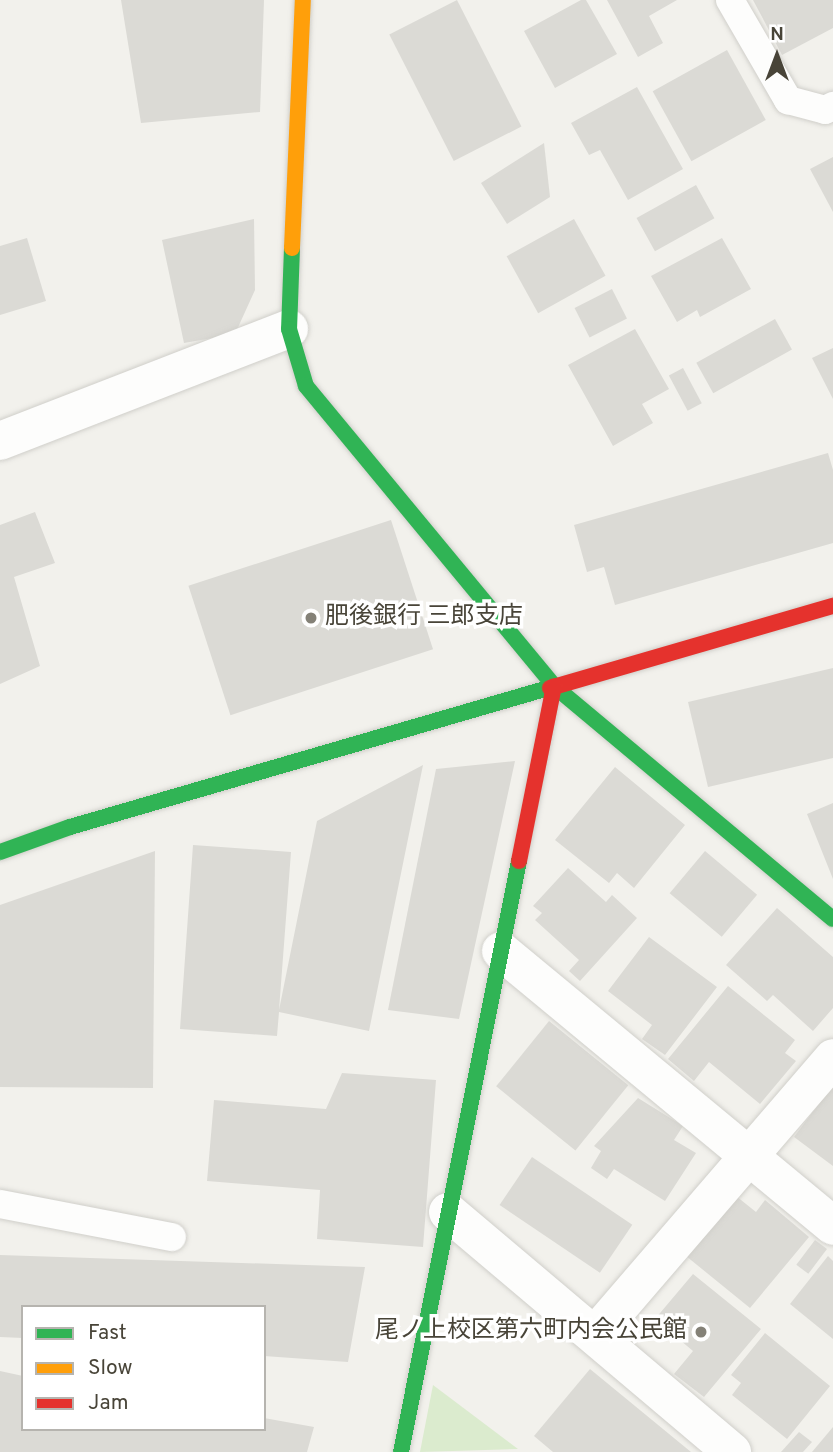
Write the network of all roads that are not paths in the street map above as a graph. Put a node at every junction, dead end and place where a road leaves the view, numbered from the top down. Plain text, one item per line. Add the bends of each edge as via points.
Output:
1 (303, 0) edge
2 (730, 0) edge
3 (833, 106) edge
4 (289, 329) junction
5 (0, 441) edge
6 (833, 606) edge
7 (554, 686) junction
8 (0, 852) edge
9 (833, 919) edge
10 (501, 951) junction
11 (833, 1058) edge
12 (750, 1157) junction
13 (0, 1204) edge
14 (448, 1212) junction
15 (833, 1226) edge
16 (172, 1237) dead end
17 (594, 1335) junction
18 (401, 1452) edge
19 (732, 1452) edge

1 - 4 street
2 - 3 lane via 788,100 825,110
4 - 5 street
4 - 7 street via 306,386
6 - 7 street
7 - 8 street via 71,827
7 - 9 street
7 - 10 street
10 - 12 street
10 - 14 street
11 - 12 street
12 - 15 street
12 - 17 street
13 - 16 lane
14 - 17 street
14 - 18 street
17 - 19 street

